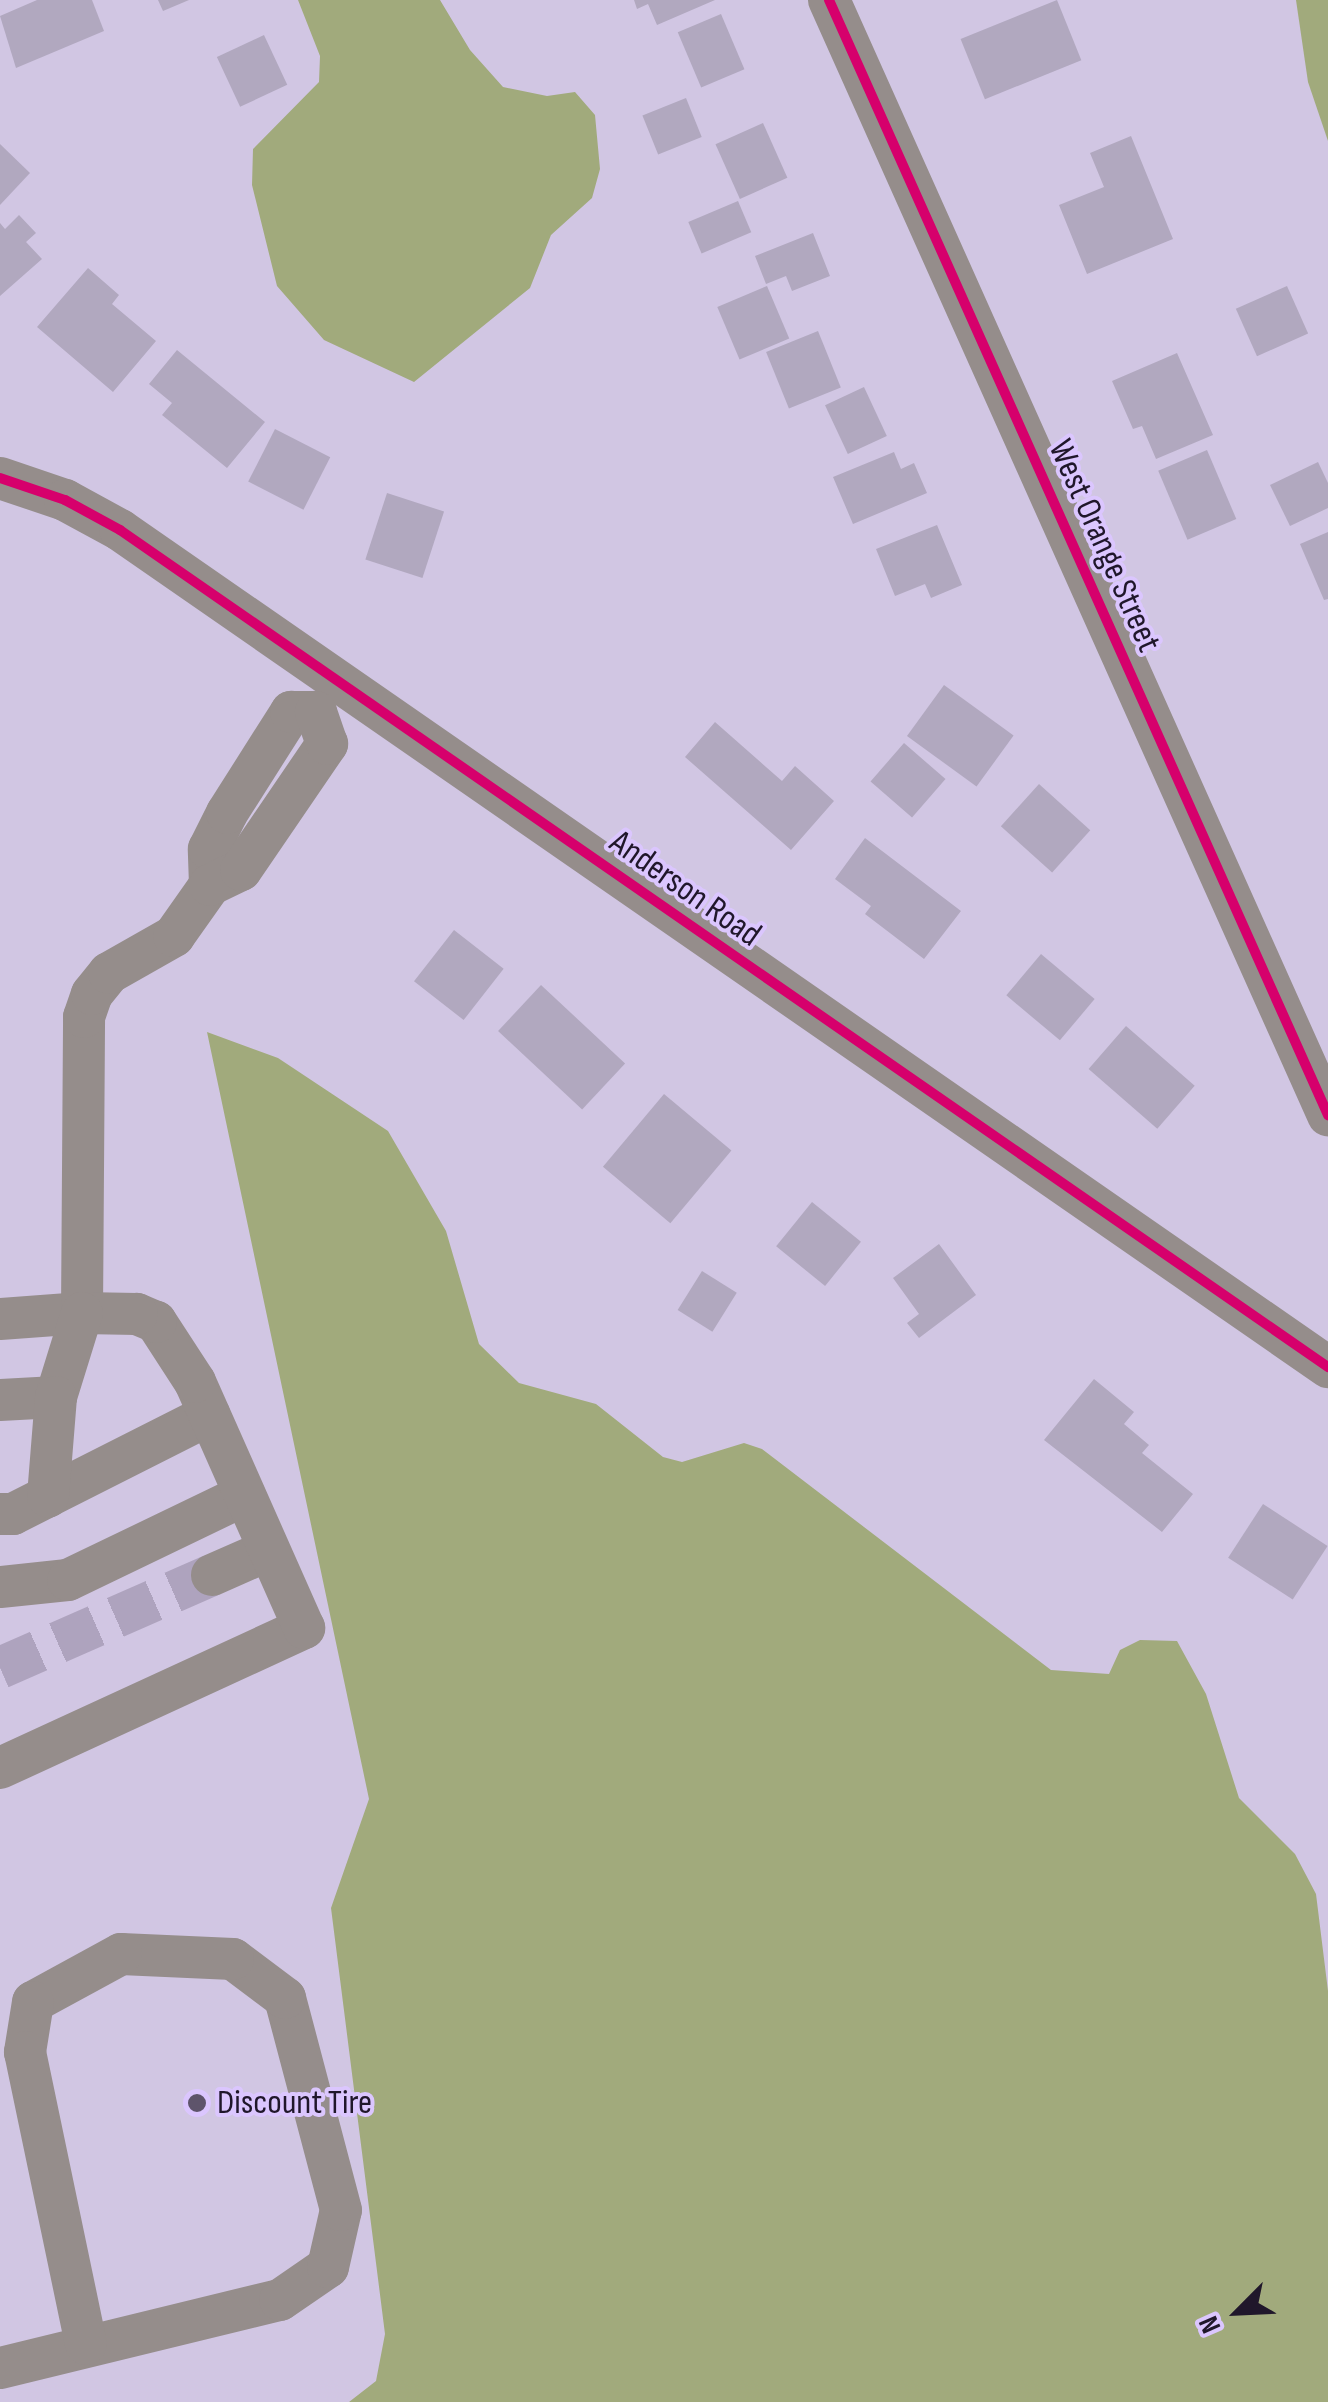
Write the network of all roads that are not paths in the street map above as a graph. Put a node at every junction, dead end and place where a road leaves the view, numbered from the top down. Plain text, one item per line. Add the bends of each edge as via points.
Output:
1 (829, 0) edge
2 (0, 478) edge
3 (328, 697) junction
4 (1328, 1115) edge
5 (82, 1314) junction
6 (0, 1319) edge
7 (1328, 1367) edge
8 (56, 1397) junction
9 (0, 1400) edge
10 (210, 1415) junction
11 (245, 1495) junction
12 (48, 1497) junction
13 (0, 1514) edge
14 (270, 1550) junction
15 (212, 1574) tunnel mouth
16 (0, 1587) edge
17 (0, 1768) edge
18 (86, 2344) junction
19 (0, 2368) edge

1 - 4 street, West Orange Street
2 - 3 street, Anderson Road via 65,500 120,530
3 - 5 street via 291,712 227,813 209,850 210,886 174,936 109,974 84,1017
3 - 7 street, Anderson Road
5 - 6 street
5 - 8 street
5 - 10 street via 137,1314 156,1322
8 - 9 street
8 - 12 street
10 - 11 street
10 - 12 street
11 - 14 street
11 - 16 street via 68,1580
12 - 13 street
14 - 15 street
14 - 17 street via 304,1628
18 - 18 street via 280,2300 328,2267 341,2210 285,1998 234,1959 121,1954 34,2002 25,2052
18 - 19 street

